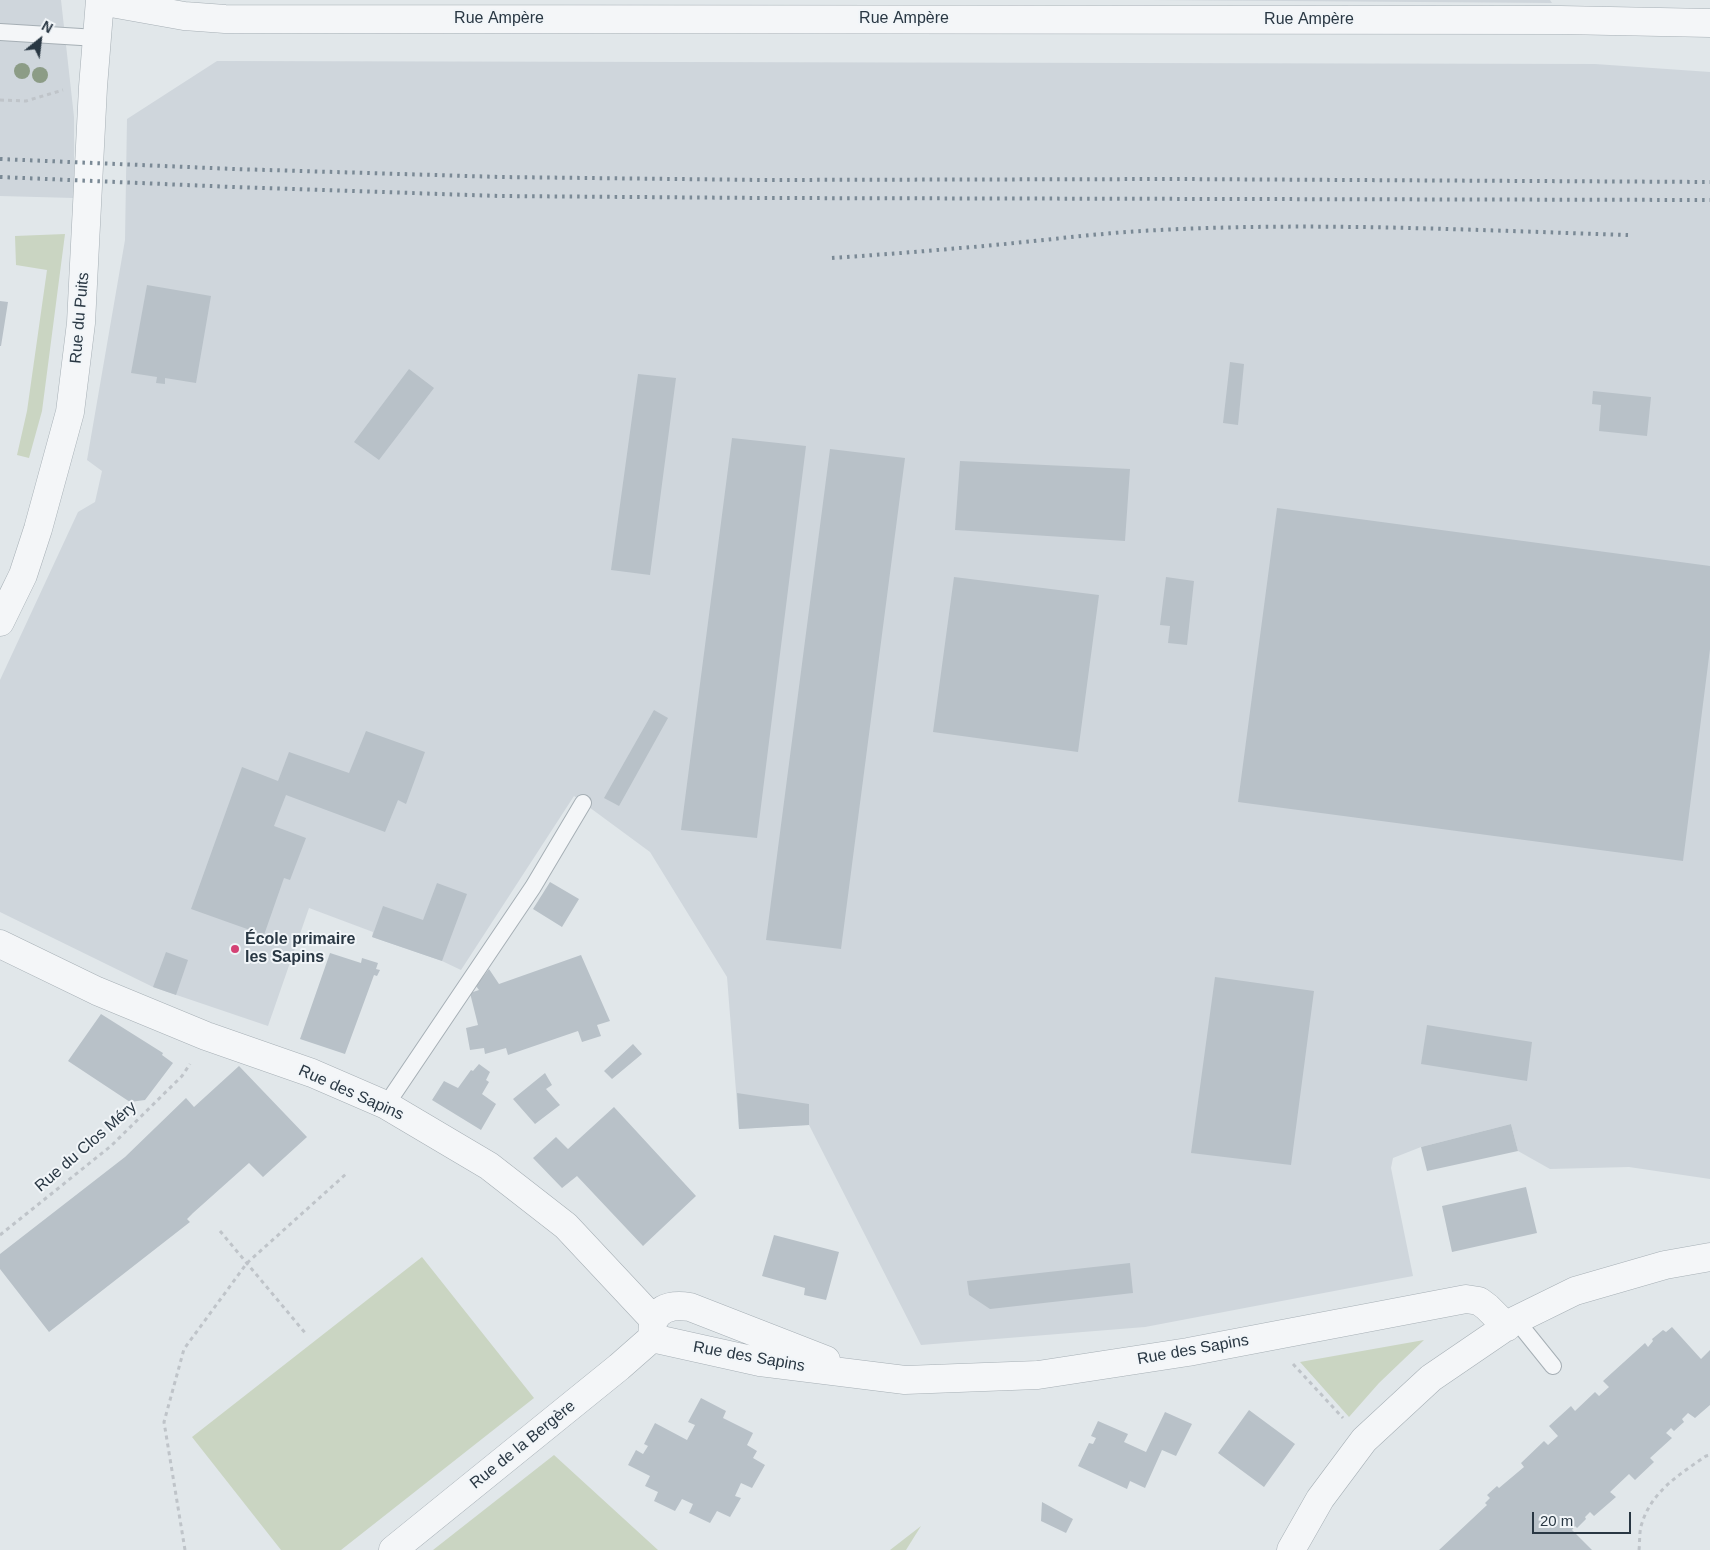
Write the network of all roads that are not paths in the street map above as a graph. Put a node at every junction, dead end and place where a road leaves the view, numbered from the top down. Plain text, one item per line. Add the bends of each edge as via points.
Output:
1 (100, 1) edge
2 (1710, 23) edge
3 (0, 32) edge
4 (97, 38) junction
5 (0, 622) edge
6 (583, 803) dead end
7 (0, 944) edge
8 (386, 1105) junction
9 (1710, 1257) edge
10 (1512, 1323) junction
11 (653, 1329) junction
12 (1553, 1366) dead end
13 (866, 1375) junction
14 (393, 1550) edge
15 (1291, 1550) edge

1 - 2 street, Rue Ampère via 184,16 225,18
1 - 4 street, Rue du Puits
3 - 4 lane
4 - 5 street, Rue du Puits via 81,323 70,412 23,575
6 - 8 lane via 533,887
7 - 8 street, Rue des Sapins via 97,991 206,1036 312,1073
8 - 11 street, Rue des Sapins via 489,1166 566,1226
9 - 10 street via 1665,1265 1575,1291
10 - 12 lane
10 - 13 street, Rue des Sapins via 1479,1301 1466,1299 1188,1352 1038,1375 905,1380
10 - 15 street via 1431,1378 1364,1440 1320,1499
11 - 13 street, Rue des Sapins via 760,1362
11 - 13 street, Rue des Sapins via 665,1308 677,1305 690,1307
11 - 14 street, Rue de la Bergère via 619,1367

